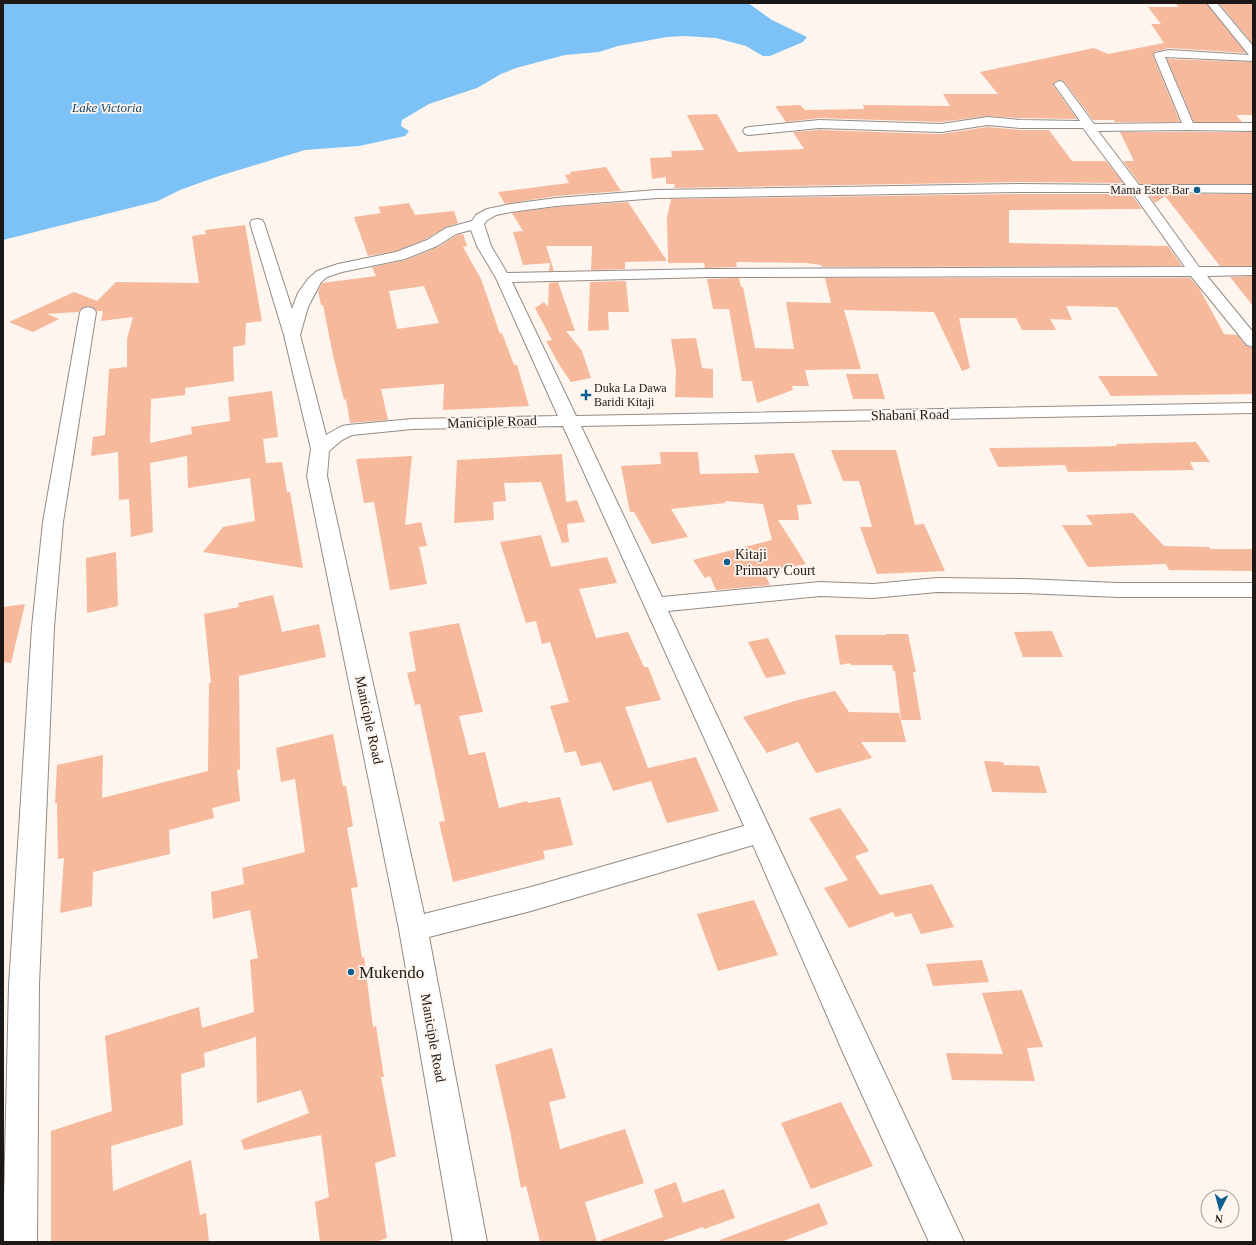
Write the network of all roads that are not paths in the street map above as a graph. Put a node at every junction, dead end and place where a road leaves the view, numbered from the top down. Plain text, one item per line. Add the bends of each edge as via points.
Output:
1 (1212, 3) edge
2 (1253, 53) edge
3 (1253, 58) edge
4 (1059, 84) dead end
5 (1189, 126) junction
6 (1089, 127) junction
7 (1253, 127) edge
8 (749, 131) dead end
9 (1136, 189) junction
10 (1253, 189) edge
11 (256, 223) dead end
12 (477, 224) junction
13 (1195, 271) junction
14 (1253, 271) edge
15 (503, 278) junction
16 (88, 312) dead end
17 (292, 335) junction
18 (1253, 342) edge
19 (1253, 408) edge
20 (568, 420) junction
21 (320, 449) junction
22 (1253, 590) edge
23 (654, 605) junction
24 (760, 832) junction
25 (413, 929) junction
26 (20, 1242) edge
27 (470, 1242) edge
28 (947, 1242) edge

1 - 2 street
3 - 5 street via 1168,53 1159,55
4 - 6 street
5 - 6 street
5 - 7 street
6 - 8 street via 988,121 941,128 819,124
6 - 9 street
9 - 10 street
9 - 12 street via 1019,188 657,194 511,208 492,212 481,218
9 - 13 street
11 - 17 street
12 - 15 street via 485,249
12 - 17 street via 451,231 432,243 400,256 338,268 315,278 300,307
13 - 14 street
13 - 15 street via 716,272
13 - 18 street
15 - 20 street
16 - 26 street via 53,522 43,627 24,985
17 - 21 street
19 - 20 street, Shabani Road
20 - 21 street, Maniciple Road via 369,427 348,430
20 - 23 street
21 - 25 street, Maniciple Road via 317,476
22 - 23 street via 1118,590 937,585 873,591 820,589
23 - 24 street
24 - 25 street via 531,899
24 - 28 street
25 - 27 street, Maniciple Road

